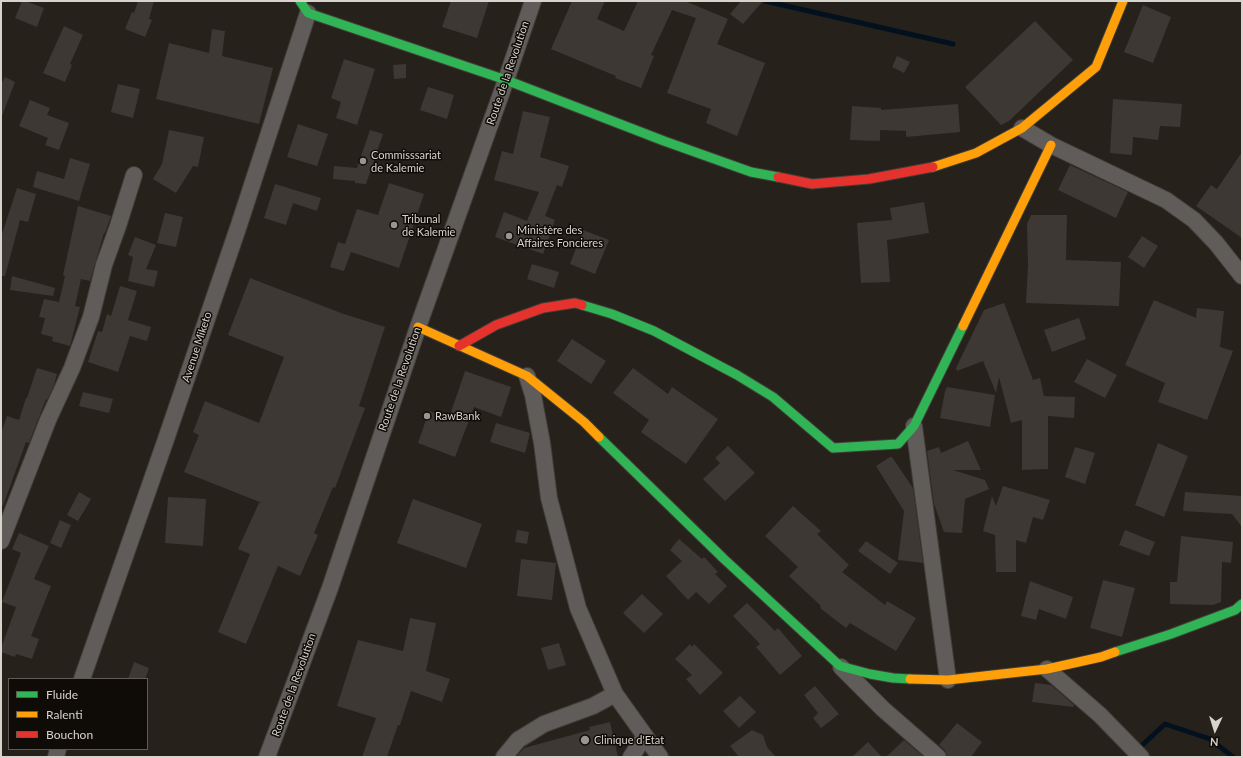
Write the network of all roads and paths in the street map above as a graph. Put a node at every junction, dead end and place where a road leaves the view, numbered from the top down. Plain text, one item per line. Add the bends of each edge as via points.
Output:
1 (533, 1) edge
2 (1123, 1) edge
3 (304, 7) edge
4 (506, 80) junction
5 (1022, 128) junction
6 (1051, 145) junction
7 (134, 176) dead end
8 (1242, 276) edge
9 (418, 327) junction
10 (459, 346) junction
11 (527, 376) junction
12 (914, 426) junction
13 (1, 540) edge
14 (1242, 604) edge
15 (840, 666) junction
16 (1047, 669) junction
17 (82, 678) edge
18 (948, 680) junction
19 (615, 694) junction
20 (645, 736) junction
21 (267, 757) edge
22 (504, 757) edge
23 (631, 757) edge
24 (660, 757) edge
25 (938, 757) edge
26 (1141, 757) edge

1 - 4 street, Route de la Revolution
2 - 5 street via 1096,67
3 - 4 street
3 - 17 street, Avenue Miketo via 239,225
4 - 5 street via 664,142 751,172 812,184 868,179 930,168 976,153
4 - 9 street, Route de la Revolution
5 - 6 street
6 - 8 street via 1166,200 1194,220
6 - 12 street
7 - 13 street via 104,265 91,316
9 - 10 street
9 - 21 street, Route de la Revolution via 330,588
10 - 11 street
10 - 12 street via 496,325 543,308 576,303 612,314 654,332 737,375 773,398 833,448 898,444
11 - 15 street via 584,422 724,559
11 - 19 street via 535,402 549,498 578,608
12 - 18 street
14 - 16 street via 1235,610 1101,658
15 - 18 street via 893,678
15 - 25 street via 883,709
16 - 18 street
16 - 26 street via 1100,715
19 - 20 street
19 - 22 street via 593,706 544,724 518,740
20 - 23 street
20 - 24 street

